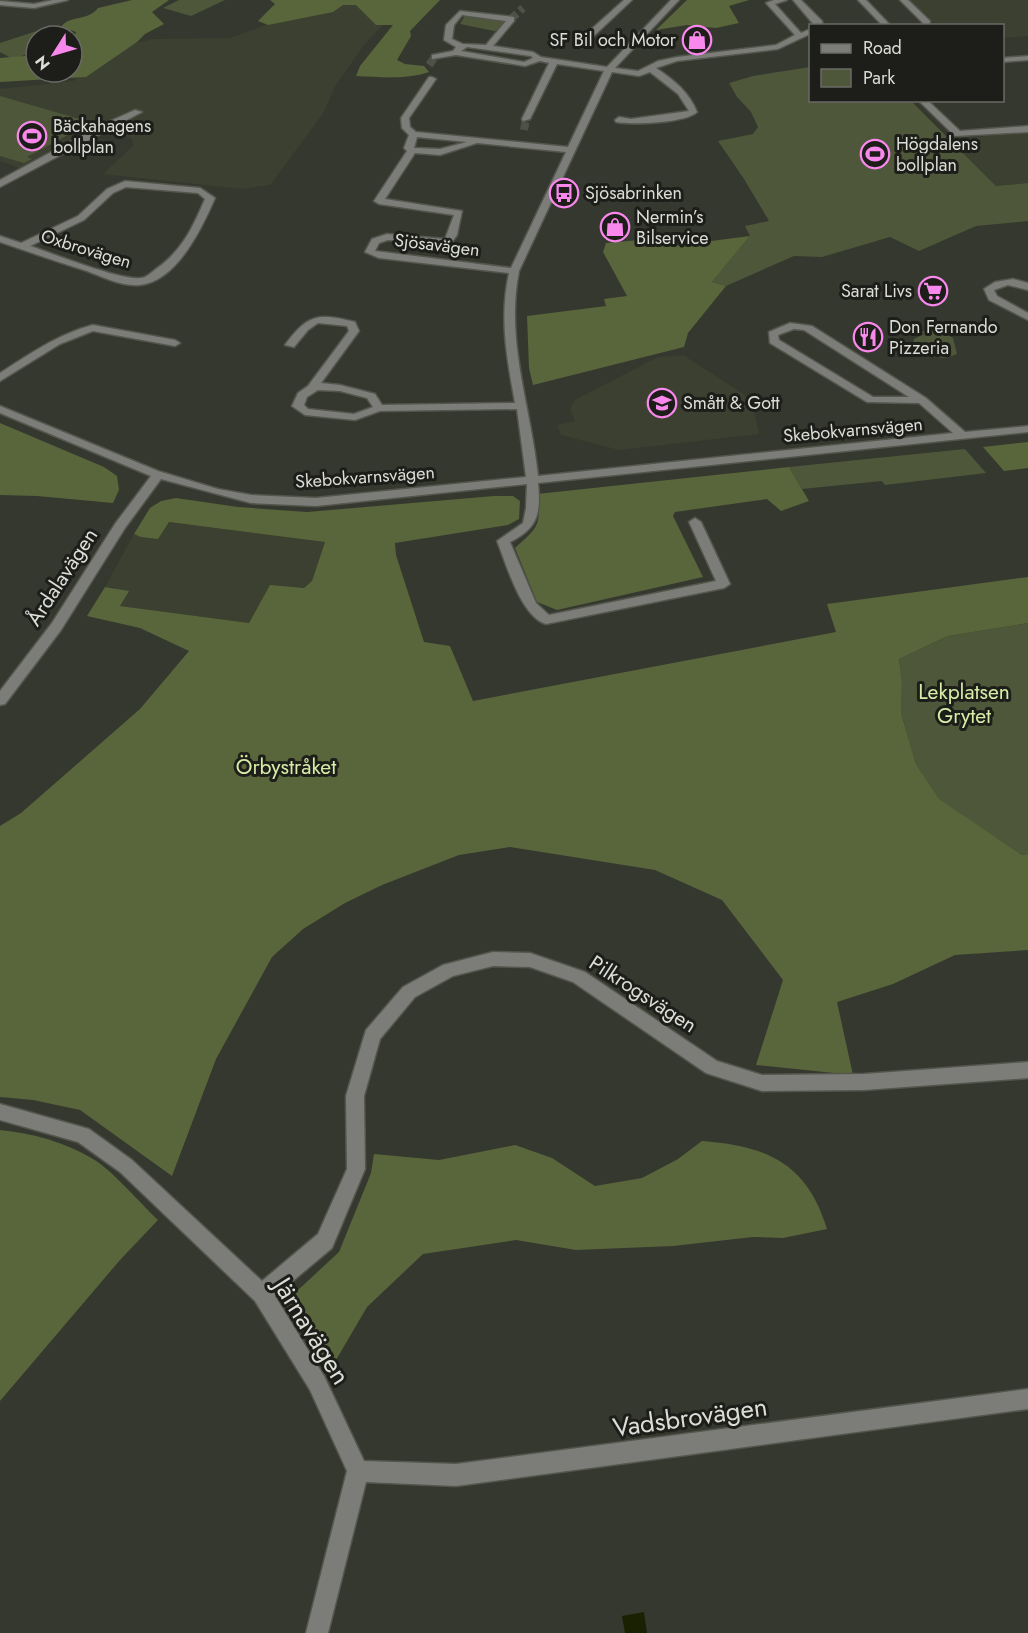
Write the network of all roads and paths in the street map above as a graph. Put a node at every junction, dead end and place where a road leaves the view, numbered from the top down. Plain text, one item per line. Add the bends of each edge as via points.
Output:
1 (64, 0) edge
2 (628, 0) edge
3 (675, 0) edge
4 (783, 0) edge
5 (797, 0) edge
6 (862, 0) edge
7 (904, 0) edge
8 (0, 3) edge
9 (819, 24) edge
10 (886, 24) edge
11 (926, 24) edge
12 (809, 32) edge
13 (801, 36) junction
14 (579, 45) dead end
15 (488, 48) junction
16 (459, 50) junction
17 (570, 56) dead end
18 (435, 57) tunnel mouth
19 (1028, 58) edge
20 (539, 59) junction
21 (1004, 60) edge
22 (558, 63) junction
23 (650, 68) junction
24 (609, 70) junction
25 (432, 80) tunnel mouth
26 (924, 102) edge
27 (138, 112) dead end
28 (526, 119) tunnel mouth
29 (619, 120) dead end
30 (1028, 129) edge
31 (414, 134) junction
32 (481, 140) junction
33 (412, 150) junction
34 (571, 150) junction
35 (0, 184) edge
36 (0, 239) edge
37 (447, 242) junction
38 (22, 246) junction
39 (435, 262) junction
40 (514, 271) junction
41 (1028, 287) edge
42 (1028, 317) edge
43 (176, 343) dead end
44 (290, 345) dead end
45 (0, 378) edge
46 (312, 388) junction
47 (922, 400) junction
48 (522, 406) junction
49 (379, 408) junction
50 (0, 409) edge
51 (1028, 429) edge
52 (963, 436) junction
53 (157, 476) junction
54 (532, 480) junction
55 (695, 522) dead end
56 (0, 700) edge
57 (1028, 1070) edge
58 (0, 1112) edge
59 (262, 1294) junction
60 (1028, 1399) edge
61 (358, 1471) junction
62 (317, 1633) edge

1 - 8 street via 34,6
2 - 14 street
3 - 24 street
4 - 13 street via 770,3
5 - 9 street
6 - 10 street
7 - 11 street
12 - 13 street
13 - 23 street via 778,47 677,59
15 - 16 street
15 - 16 street via 511,19 460,13 450,25 448,40
15 - 20 street via 533,54
16 - 18 street
16 - 20 street via 525,64
17 - 22 street
19 - 21 street
20 - 22 street
22 - 24 street
22 - 28 street via 548,70
23 - 24 street via 639,74
23 - 29 street via 670,81 693,112 631,122
24 - 34 street
25 - 31 street via 404,122
26 - 30 street via 958,134
27 - 35 street
31 - 32 street
31 - 33 street via 408,148
32 - 33 street via 440,152
32 - 34 street via 520,141
33 - 37 street via 379,201 459,213
34 - 40 street
36 - 38 street, Oxbrovägen
37 - 39 street
37 - 39 street, Sjösavägen via 387,237 375,241 370,252
38 - 38 street, Oxbrovägen via 119,279 139,282 177,259 210,198 200,191 125,184 110,190 81,218
39 - 40 street, Sjösavägen
40 - 48 street via 507,302
41 - 42 street via 1008,281 988,289 993,298
43 - 45 street via 93,328 58,341
44 - 46 street via 309,322 319,319 351,324 354,331 349,340
46 - 49 street via 321,386 371,396
46 - 49 street via 298,398 298,406 305,412 355,417
47 - 47 street, Skebokvarnsvägen via 808,328 788,326 773,334 774,341 871,400
47 - 52 street, Skebokvarnsvägen
48 - 49 street
48 - 54 street
50 - 53 street, Skebokvarnsvägen
51 - 52 street, Skebokvarnsvägen
52 - 54 street, Skebokvarnsvägen
53 - 54 street, Skebokvarnsvägen via 254,499 316,502
53 - 56 street, Årdalavägen via 135,503 62,618
54 - 55 street via 528,525 503,542 530,605 546,620 724,584
57 - 59 street, Pilkrogsvägen via 864,1082 762,1083 712,1067 579,977 530,960 492,959 449,970 409,992 372,1035 355,1096 356,1168 348,1189 325,1241
58 - 59 street, Järnavägen via 83,1135 92,1141 126,1166
59 - 61 street, Järnavägen via 317,1383
60 - 61 street, Vadsbrovägen via 456,1475
61 - 62 street

